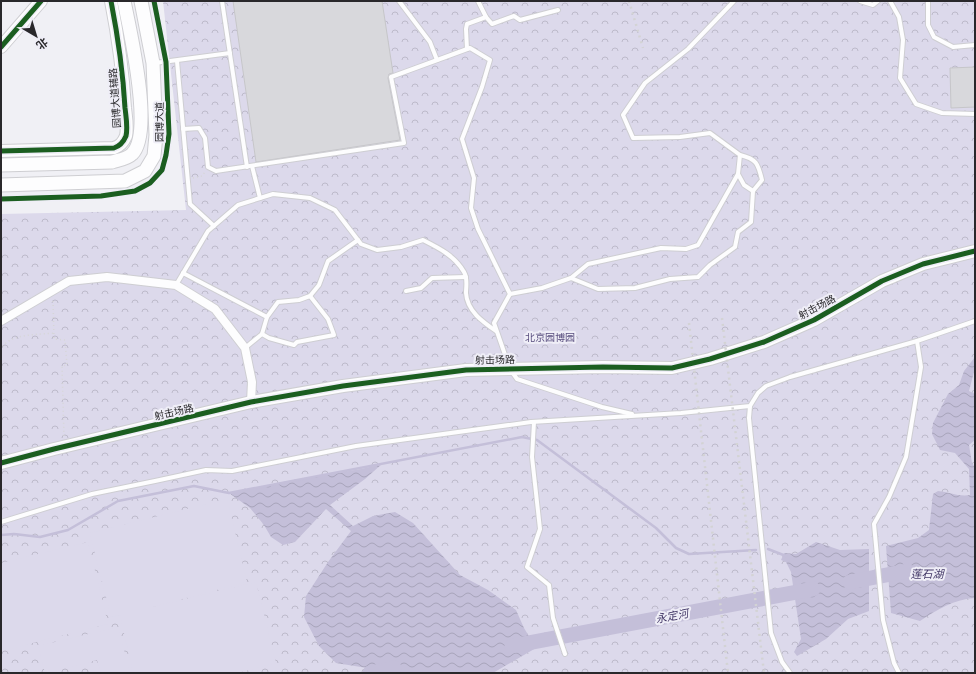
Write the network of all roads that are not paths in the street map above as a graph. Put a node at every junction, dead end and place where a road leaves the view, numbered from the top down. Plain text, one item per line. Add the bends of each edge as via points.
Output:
1 (41, 1) edge
2 (111, 1) edge
3 (124, 1) edge
4 (141, 1) edge
5 (222, 1) edge
6 (399, 1) edge
7 (478, 1) edge
8 (734, 1) edge
9 (860, 1) edge
10 (878, 1) edge
11 (890, 1) edge
12 (928, 1) edge
13 (558, 10) dead end
14 (486, 17) junction
15 (975, 45) edge
16 (1, 47) edge
17 (467, 49) junction
18 (230, 53) junction
19 (437, 60) junction
20 (177, 61) junction
21 (153, 63) junction
22 (975, 114) edge
23 (183, 129) junction
24 (1, 151) edge
25 (740, 155) junction
26 (87, 163) junction
27 (1, 165) edge
28 (252, 166) junction
29 (246, 167) junction
30 (738, 174) junction
31 (84, 182) junction
32 (1, 185) edge
33 (753, 191) junction
34 (260, 198) junction
35 (214, 226) junction
36 (358, 240) junction
37 (975, 250) edge
38 (183, 274) junction
39 (466, 277) junction
40 (571, 278) junction
41 (176, 285) junction
42 (406, 291) dead end
43 (510, 294) junction
44 (310, 296) junction
45 (267, 317) junction
46 (1, 321) edge
47 (975, 321) edge
48 (496, 331) junction
49 (262, 334) junction
50 (917, 341) junction
51 (245, 348) junction
52 (510, 369) junction
53 (251, 402) junction
54 (750, 406) junction
55 (637, 415) junction
56 (534, 422) junction
57 (1, 463) edge
58 (1, 522) edge
59 (565, 654) dead end
60 (790, 673) edge
61 (899, 673) edge

1 - 16 street
2 - 24 street, 园博大道辅路 via 124,91 126,135 120,146
3 - 26 main road, 园博大道 via 137,70 141,127 132,154 112,162
4 - 21 main road, 园博大道
5 - 18 lane
6 - 19 lane via 430,42
7 - 14 lane
8 - 25 lane via 688,49 645,83 623,115 633,138 680,137 710,133
9 - 10 lane via 872,5
11 - 22 lane via 900,17 903,40 900,78 916,104 942,113
12 - 15 lane via 928,25 934,37 953,47
13 - 14 lane via 520,20 514,16 492,24
14 - 17 lane via 467,24
17 - 19 lane
17 - 43 lane via 470,48 490,60 462,139 474,178 471,208 478,229
18 - 20 lane
18 - 29 lane
19 - 28 lane via 391,77 404,143
20 - 21 lane
20 - 23 lane
21 - 31 main road, 园博大道 via 156,135 154,156 145,171 125,181
23 - 29 lane via 199,128 205,138 208,167 216,171
23 - 35 lane via 190,204
25 - 30 lane
25 - 33 lane via 751,158 759,167 762,180
26 - 27 main road, 园博大道
26 - 31 main road via 93,170 92,177
28 - 29 lane
28 - 34 lane
30 - 33 lane via 744,185
30 - 40 lane via 698,245 686,249 661,248 588,264
31 - 32 main road, 园博大道
33 - 40 lane via 751,222 738,232 735,247 698,277 670,279 635,288 598,288
34 - 35 lane via 238,205
34 - 36 lane via 273,194 310,198 335,210
35 - 38 lane
36 - 39 lane via 361,244 377,250 401,247 423,240 450,255
36 - 44 lane via 328,261 319,285
37 - 52 street, 射击场路 via 923,264 882,282 814,320 764,342 710,359 672,368
38 - 41 lane
38 - 45 lane
39 - 42 lane via 432,278 421,288
39 - 48 lane via 466,295 472,309 479,319
40 - 43 lane via 542,288
41 - 46 street via 107,277 69,281
41 - 51 street via 215,308
43 - 48 lane via 494,322
44 - 45 lane via 278,302
44 - 49 lane via 328,319 334,335 297,342 294,345
45 - 49 lane
47 - 50 lane
48 - 52 lane
49 - 51 lane
50 - 54 lane via 766,386
50 - 61 lane via 921,367 906,456 889,497 874,524 884,620 894,663
51 - 53 street via 252,382
52 - 53 street, 射击场路 via 458,371 343,386
52 - 55 lane via 517,379 602,407
53 - 57 street, 射击场路
54 - 55 lane
54 - 60 lane via 749,418 771,633 782,662
55 - 56 lane
56 - 58 lane via 356,446 232,471 206,470 92,494
56 - 59 lane via 532,457 540,529 527,567 549,585 553,618

